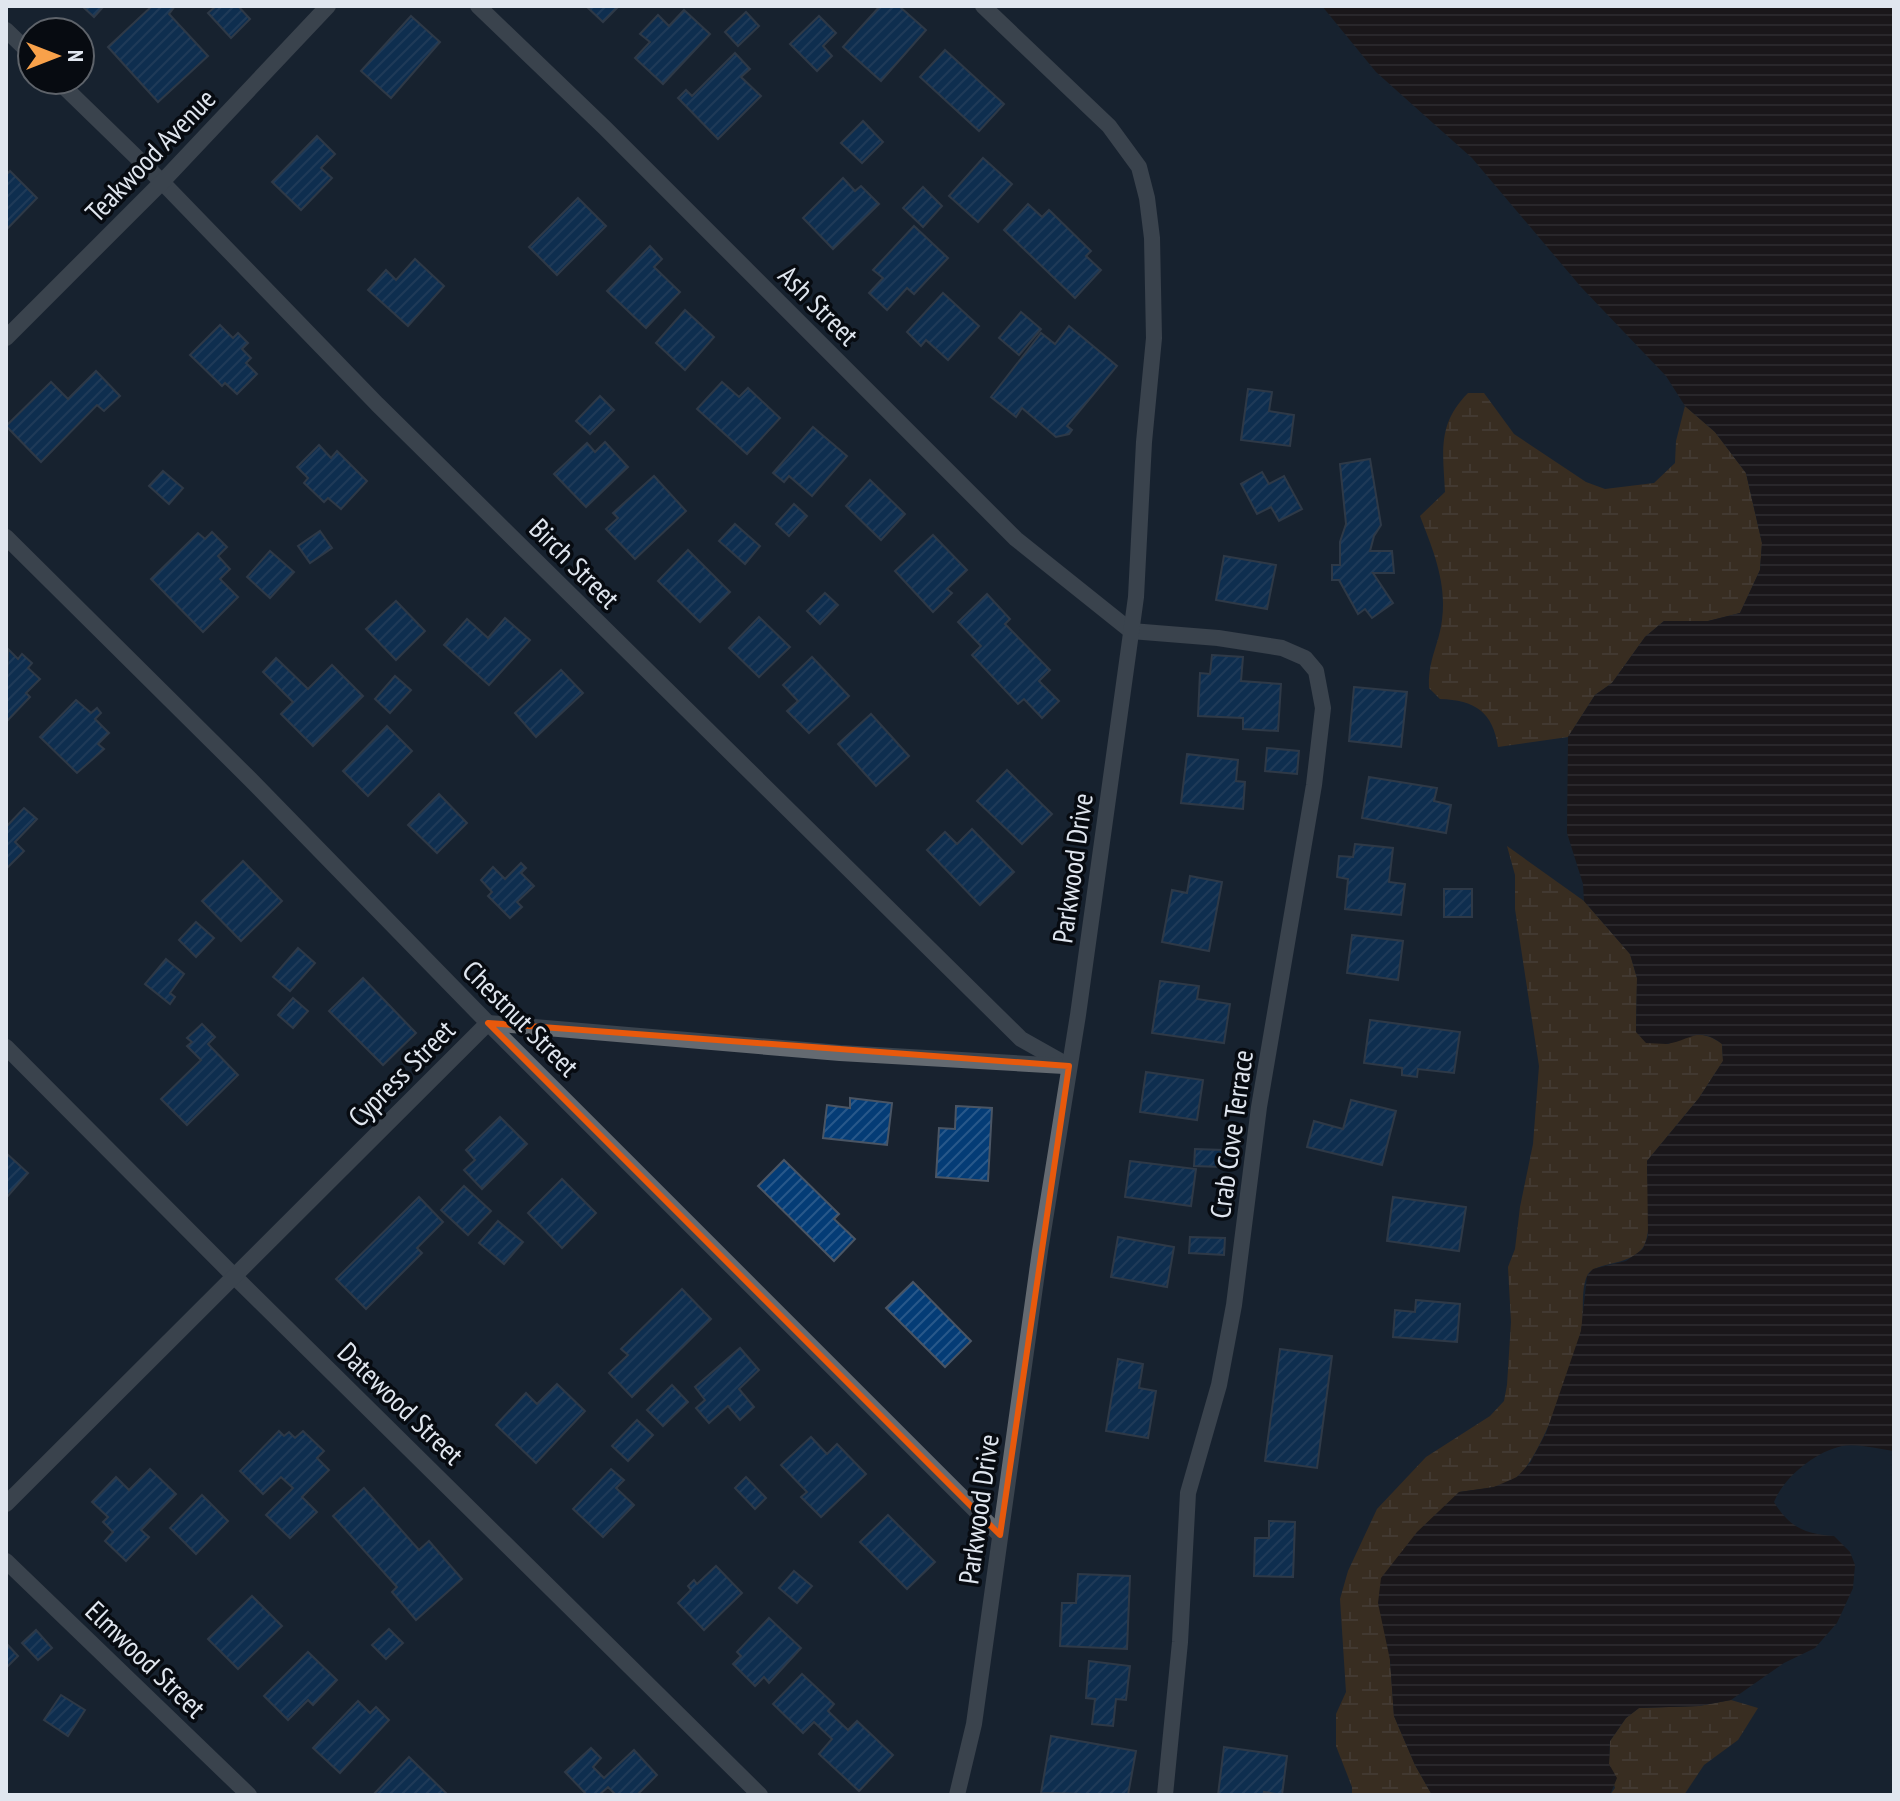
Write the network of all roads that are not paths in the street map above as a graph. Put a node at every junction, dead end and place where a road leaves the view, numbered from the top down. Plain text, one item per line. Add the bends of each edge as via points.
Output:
1 (328, 6) edge
2 (478, 6) edge
3 (983, 6) edge
4 (73, 96) edge
5 (162, 182) junction
6 (6, 338) edge
7 (6, 537) edge
8 (1131, 631) junction
9 (488, 1023) junction
10 (6, 1047) edge
11 (1069, 1066) junction
12 (235, 1277) junction
13 (6, 1504) edge
14 (1000, 1535) junction
15 (6, 1561) edge
16 (249, 1795) edge
17 (760, 1795) edge
18 (957, 1795) edge
19 (1165, 1795) edge

1 - 5 street, Teakwood Avenue
2 - 8 street, Ash Street via 1016,539
3 - 8 street, Parkwood Drive via 1109,126 1131,153 1144,182 1152,238 1154,338
4 - 5 street, Birch Street
5 - 6 street, Teakwood Avenue
5 - 11 street, Birch Street via 377,404 1021,1039
7 - 9 street, Chestnut Street
8 - 11 street, Parkwood Drive
8 - 19 street, Crab Cove Terrace via 1291,651 1316,671 1323,708 1261,1094 1234,1305 1219,1385 1188,1493
9 - 11 street, Cypress Street
9 - 12 street, Cypress Street
9 - 14 street, Chestnut Street
10 - 12 street, Datewood Street
11 - 14 street, Parkwood Drive
12 - 13 street, Cypress Street
12 - 17 street, Datewood Street
14 - 18 street, Parkwood Drive via 970,1748
15 - 16 street, Elmwood Street

